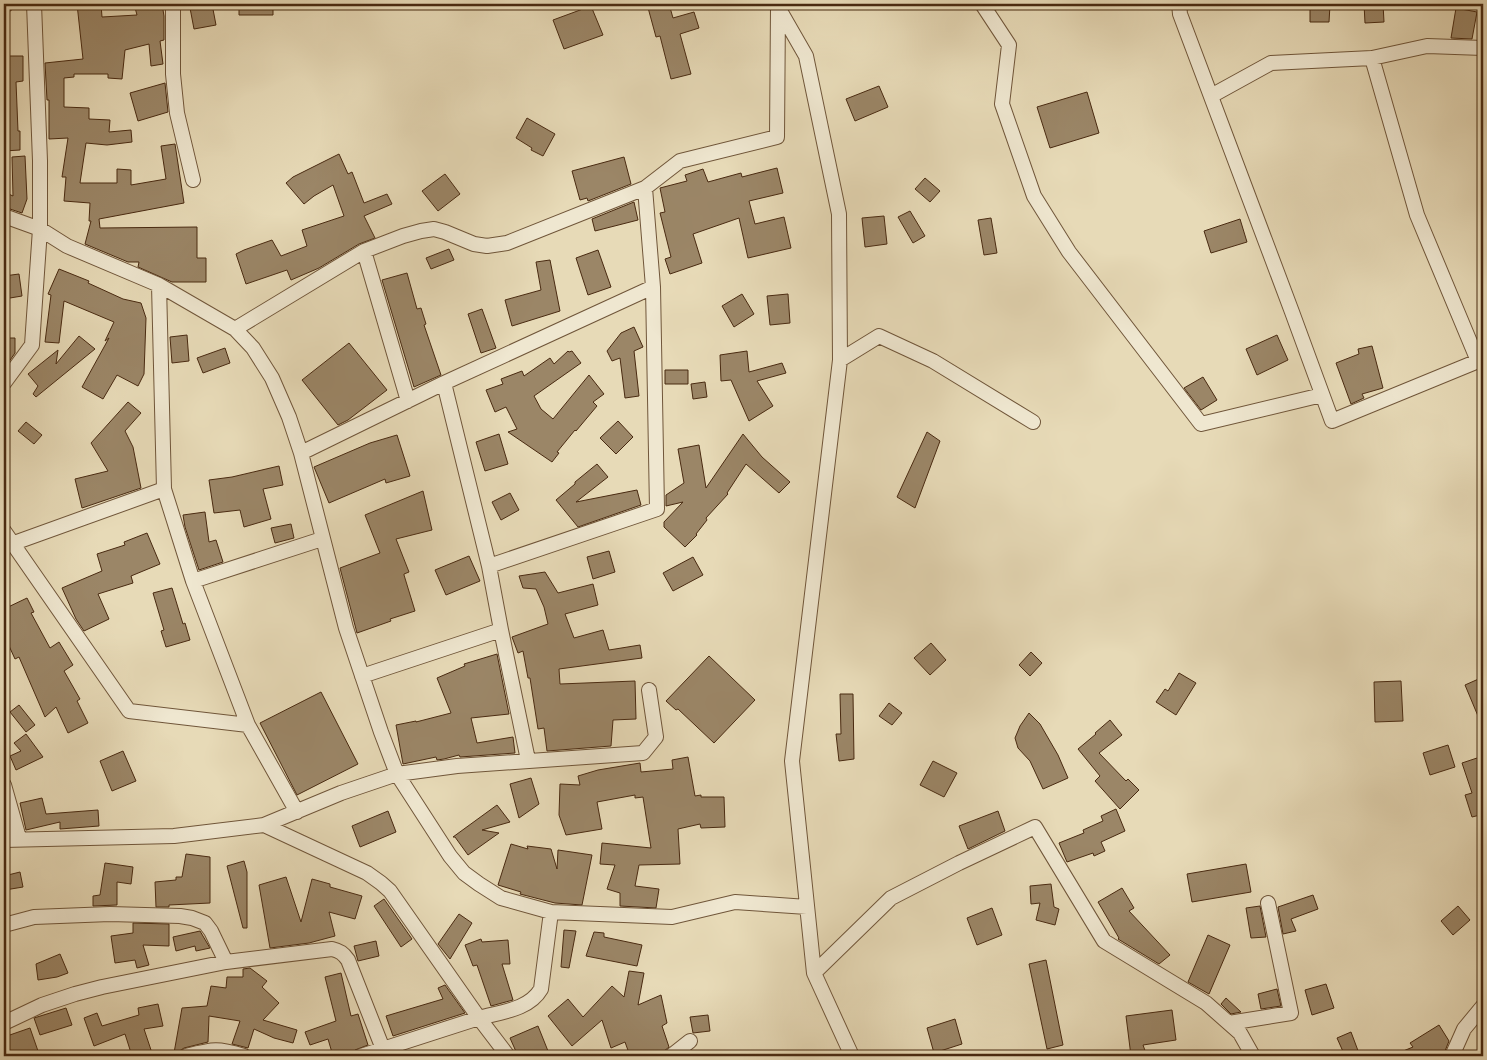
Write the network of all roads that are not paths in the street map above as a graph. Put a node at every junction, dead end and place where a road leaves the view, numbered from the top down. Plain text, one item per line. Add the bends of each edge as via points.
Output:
1 (7, 4) edge
2 (34, 4) edge
3 (173, 4) edge
4 (982, 4) edge
5 (1179, 4) edge
6 (4, 6) edge
7 (778, 6) edge
8 (1483, 48) edge
9 (1372, 58) junction
10 (1211, 96) junction
11 (193, 180) dead end
12 (645, 188) junction
13 (4, 216) edge
14 (40, 229) junction
15 (364, 251) junction
16 (159, 285) junction
17 (653, 287) junction
18 (235, 328) junction
19 (840, 360) junction
20 (1481, 360) edge
21 (4, 383) edge
22 (444, 383) junction
23 (1322, 395) junction
24 (408, 401) junction
25 (1033, 422) dead end
26 (302, 453) junction
27 (164, 489) junction
28 (4, 530) edge
29 (322, 539) junction
30 (14, 543) junction
31 (488, 566) junction
32 (193, 581) junction
33 (501, 630) junction
34 (362, 676) junction
35 (648, 690) dead end
36 (248, 725) junction
37 (528, 760) junction
38 (397, 774) junction
39 (4, 785) edge
40 (297, 812) junction
41 (264, 824) junction
42 (19, 838) junction
43 (4, 840) edge
44 (1268, 903) dead end
45 (807, 907) junction
46 (551, 912) junction
47 (4, 925) edge
48 (226, 962) junction
49 (814, 973) junction
50 (1483, 1006) edge
51 (479, 1018) junction
52 (4, 1023) edge
53 (1229, 1023) junction
54 (690, 1041) dead end
55 (383, 1049) junction
56 (186, 1056) edge
57 (244, 1056) edge
58 (361, 1056) edge
59 (508, 1056) edge
60 (671, 1056) edge
61 (852, 1056) edge
62 (1253, 1056) edge
63 (1452, 1056) edge

1 - 6 street
2 - 14 street
3 - 11 street via 173,74 177,113
4 - 23 street via 1009,45 1002,104 1034,196 1069,252 1201,424
5 - 10 street
7 - 12 street via 777,137 680,161
7 - 19 street via 806,56 839,214
8 - 9 street via 1427,46
9 - 10 street via 1271,63
9 - 20 street via 1417,215
10 - 23 street
12 - 15 street via 507,243 474,244 434,229 421,230
12 - 17 street
13 - 14 street
14 - 16 street via 67,246
14 - 21 street via 32,345
15 - 18 street
15 - 24 street
16 - 18 street
16 - 27 street
17 - 22 street
17 - 31 street via 657,509
18 - 26 street via 253,348 272,378
19 - 25 street via 879,336 933,361
19 - 45 street via 792,761
20 - 23 street via 1332,421
22 - 24 street
22 - 31 street
24 - 26 street
26 - 29 street
27 - 30 street
27 - 32 street
28 - 30 street
29 - 32 street
29 - 34 street
30 - 36 street via 129,710
31 - 33 street
32 - 36 street
33 - 34 street
33 - 37 street
34 - 38 street
35 - 37 street via 656,737 643,754
36 - 40 street
37 - 38 street
38 - 40 street
38 - 46 street via 464,873 501,898
39 - 42 street
40 - 41 street
41 - 42 street via 174,836
41 - 51 street via 381,882
42 - 43 street
44 - 53 street via 1291,1013
45 - 46 street via 735,902 672,917
45 - 49 street
46 - 51 street via 543,980 537,997 530,1003
47 - 48 street via 34,916 186,917 205,923
48 - 52 street via 74,994
48 - 55 street via 332,949 340,951 348,960
49 - 53 street via 891,898 1035,827 1104,941 1206,1003
49 - 61 street
50 - 63 street via 1464,1029
51 - 55 street
51 - 59 street
53 - 62 street via 1240,1033
54 - 60 street
55 - 58 street
56 - 57 street via 217,1049

